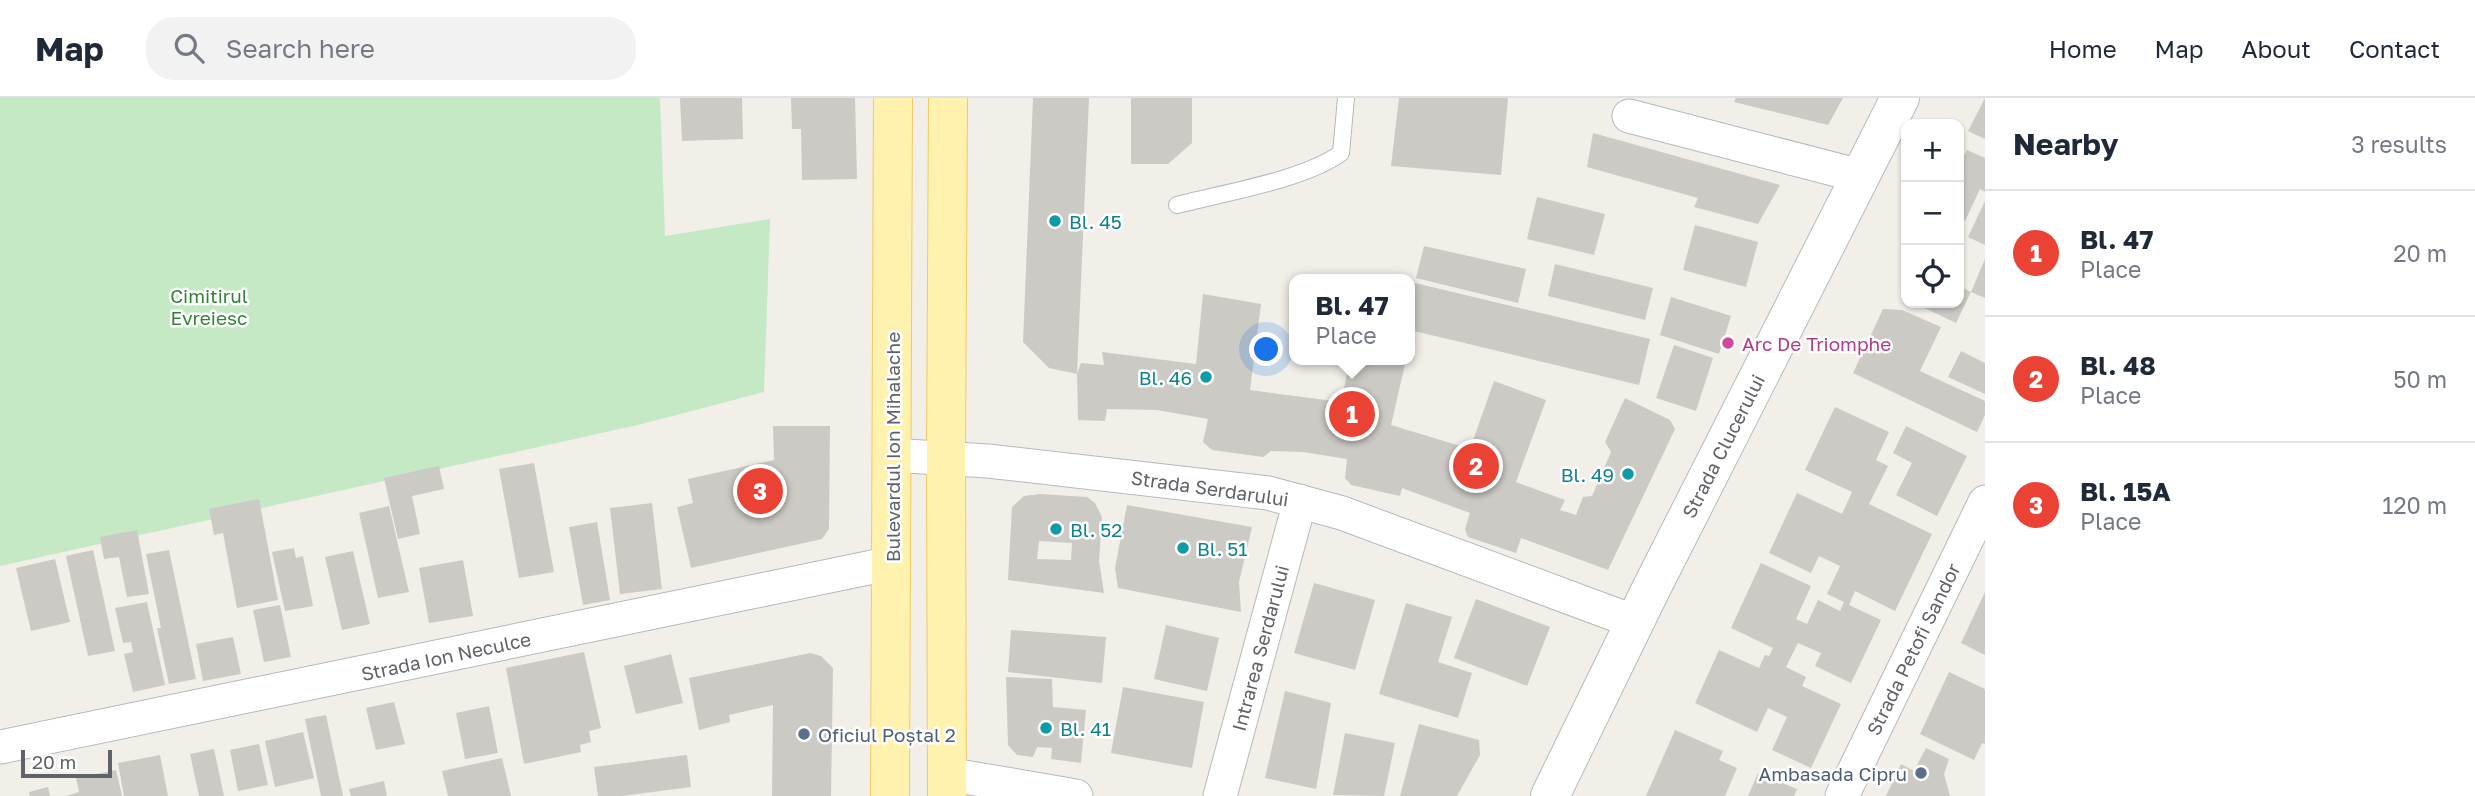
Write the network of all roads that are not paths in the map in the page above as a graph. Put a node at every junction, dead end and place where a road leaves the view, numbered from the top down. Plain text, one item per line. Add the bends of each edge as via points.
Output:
1 (893, 98) edge
2 (948, 98) edge
3 (1346, 98) edge
4 (1900, 98) edge
5 (1629, 116) dead end
6 (1860, 176) junction
7 (1177, 205) dead end
8 (890, 455) junction
9 (946, 458) junction
10 (1300, 501) junction
11 (1985, 502) edge
12 (892, 563) junction
13 (1635, 622) junction
14 (0, 747) edge
15 (947, 785) edge
16 (890, 796) edge
17 (1076, 796) edge
18 (1220, 796) edge
19 (1550, 796) edge
20 (1842, 796) edge

1 - 8 main road, Bulevardul Ion Mihalache
2 - 9 main road
3 - 7 lane via 1341,153 1328,163
4 - 6 street, Strada Clucerului
5 - 6 street
6 - 13 street, Strada Clucerului
8 - 9 street, Strada Serdarului
8 - 12 main road, Bulevardul Ion Mihalache
9 - 10 street, Strada Serdarului via 1268,493
9 - 15 main road
10 - 13 street, Strada Serdarului
10 - 18 street, Intrarea Serdarului
11 - 20 street, Strada Petofi Sandor
12 - 14 street, Strada Ion Neculce
12 - 16 main road, Bulevardul Ion Mihalache
13 - 19 street, Strada Clucerului
15 - 17 street

